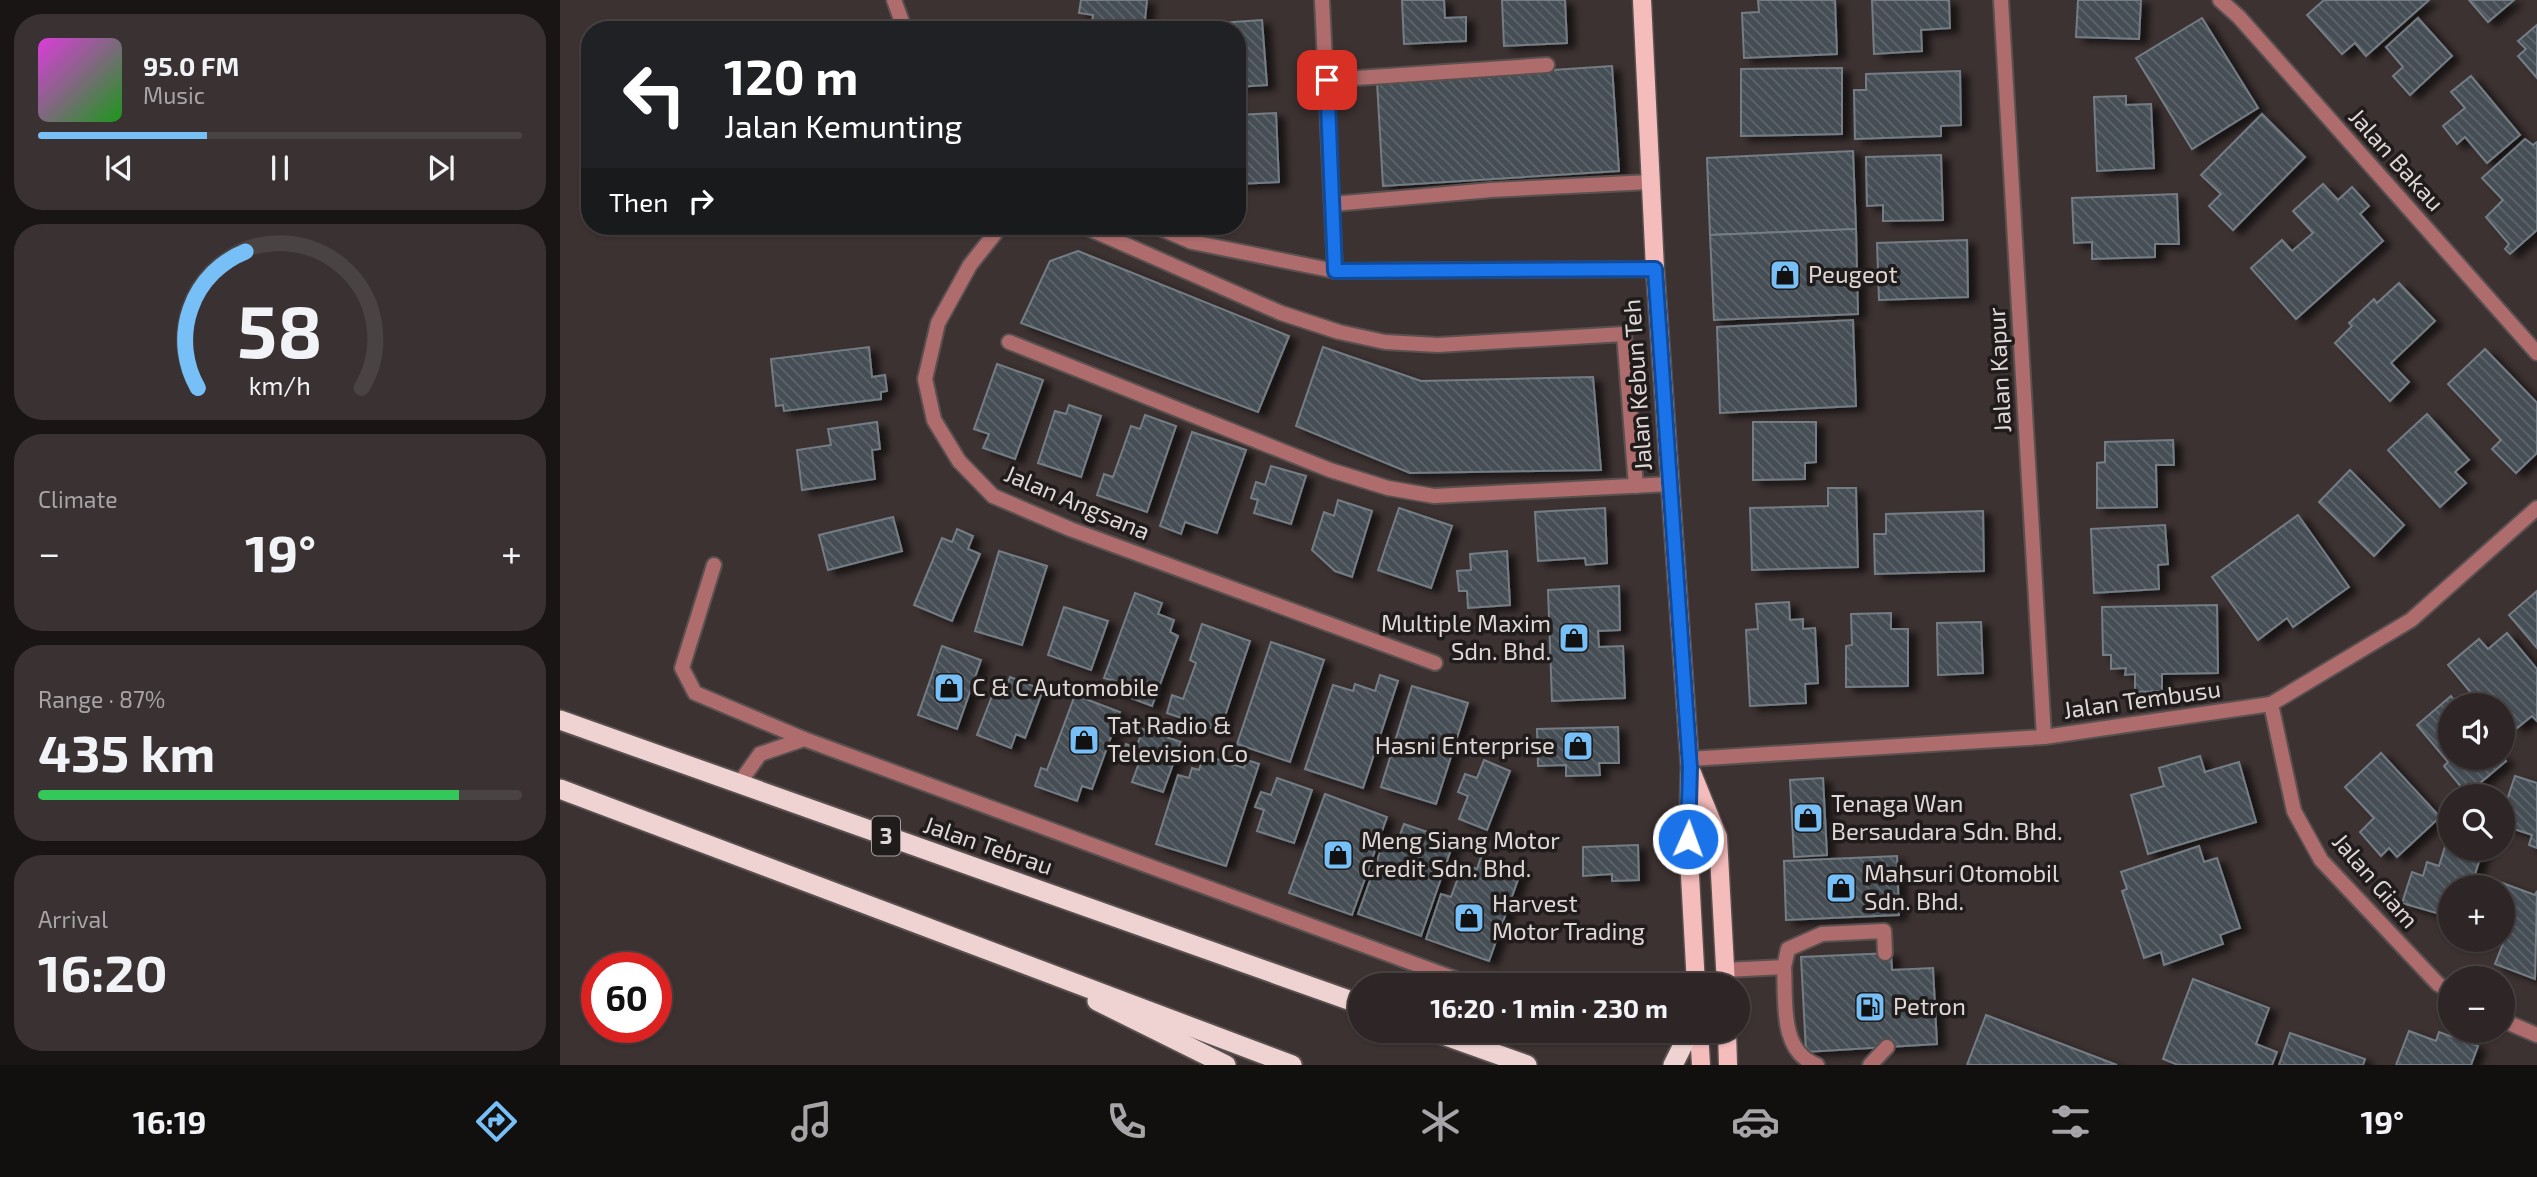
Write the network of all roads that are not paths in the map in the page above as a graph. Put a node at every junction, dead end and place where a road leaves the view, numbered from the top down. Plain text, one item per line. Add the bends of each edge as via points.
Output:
1 (894, 0) edge
2 (1322, 0) edge
3 (1642, 0) edge
4 (2001, 0) edge
5 (2220, 0) edge
6 (902, 21) edge
7 (1547, 65) dead end
8 (1327, 80) junction
9 (1650, 182) junction
10 (1333, 204) junction
11 (994, 235) edge
12 (1103, 235) edge
13 (1176, 235) edge
14 (1655, 269) junction
15 (1335, 271) junction
16 (1009, 342) dead end
17 (2537, 353) edge
18 (1670, 484) junction
19 (1636, 486) junction
20 (2537, 508) edge
21 (714, 565) dead end
22 (1435, 663) dead end
23 (2271, 704) junction
24 (560, 720) edge
25 (2044, 737) junction
26 (804, 740) junction
27 (1689, 763) junction
28 (738, 785) junction
29 (560, 789) edge
30 (1885, 953) dead end
31 (1784, 967) junction
32 (1047, 972) junction
33 (1439, 973) edge
34 (1695, 973) edge
35 (1725, 973) edge
36 (1750, 973) edge
37 (2438, 984) edge
38 (1348, 1000) edge
39 (2515, 1026) edge
40 (2537, 1035) edge
41 (1466, 1043) edge
42 (1684, 1043) edge
43 (1700, 1043) edge
44 (1727, 1043) edge
45 (1887, 1047) dead end
46 (1226, 1065) edge
47 (1292, 1065) edge
48 (1527, 1065) edge
49 (1673, 1065) edge
50 (1701, 1065) edge
51 (1728, 1065) edge
52 (1817, 1065) edge
53 (1870, 1065) edge

1 - 6 street
2 - 8 street
3 - 9 main road, Jalan Kebun Teh
4 - 25 street, Jalan Kapur
5 - 17 street, Jalan Bakau
7 - 8 street
8 - 10 street
9 - 10 street
9 - 14 main road, Jalan Kebun Teh
10 - 15 street
11 - 22 street, Jalan Angsana via 970,265 939,323 925,379 934,420 959,461 993,496 1070,529
12 - 19 street via 1281,313 1373,340 1438,345 1625,334
13 - 15 street
14 - 15 street
14 - 18 main road, Jalan Kebun Teh
16 - 19 street via 1330,470 1388,488 1434,496
18 - 19 street
18 - 27 main road, Jalan Kebun Teh
20 - 23 street, Jalan Tembusu via 2411,620
21 - 26 street via 682,668 686,682 695,693
23 - 25 street, Jalan Tembusu
23 - 37 street, Jalan Giam via 2294,811 2321,860
24 - 28 highway, Jalan Tebrau / 3
25 - 27 street, Jalan Tembusu
26 - 28 street via 760,754
26 - 33 street
27 - 34 main road, Jalan Kebun Teh
27 - 35 main road, Jalan Kebun Teh via 1718,838
28 - 38 highway, Jalan Tebrau / 3
29 - 32 highway
30 - 31 street via 1884,931 1822,934 1788,949
31 - 36 street
31 - 52 street via 1789,1040 1805,1061
32 - 46 highway via 1132,1021
32 - 47 highway
39 - 40 street
41 - 48 highway
42 - 49 highway
43 - 50 main road
44 - 51 main road
45 - 53 street

